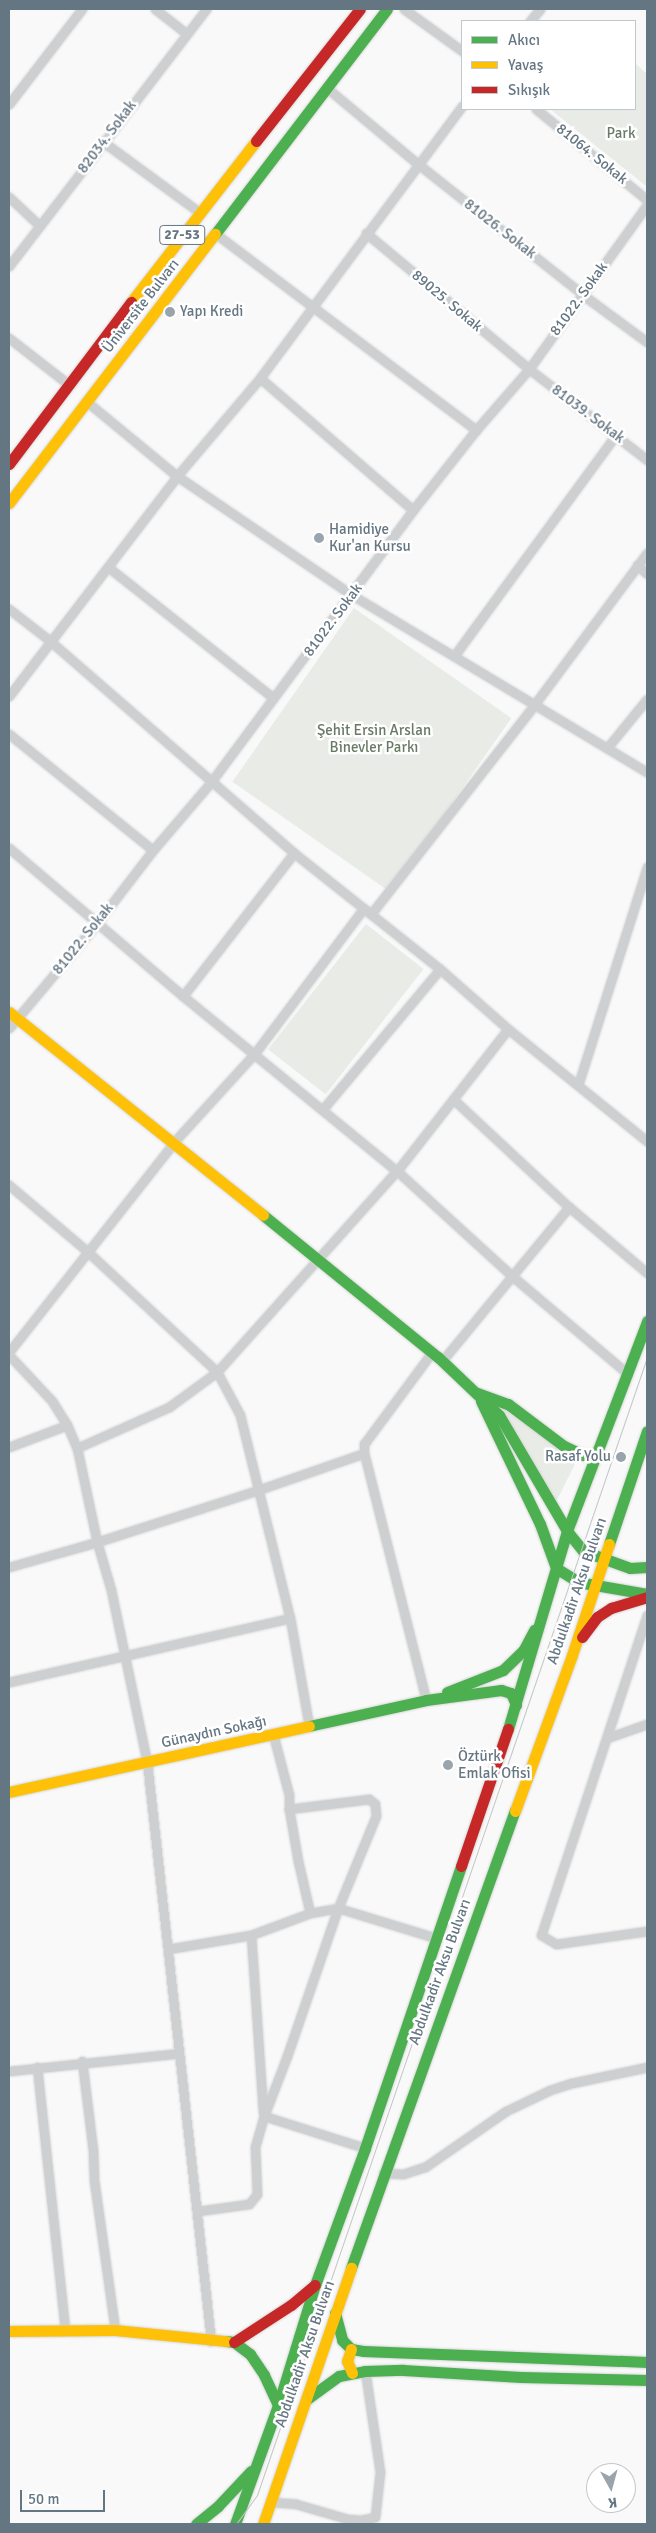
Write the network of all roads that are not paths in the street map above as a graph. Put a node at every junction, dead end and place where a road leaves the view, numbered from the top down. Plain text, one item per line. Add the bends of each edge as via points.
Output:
1 (82, 9) edge
2 (155, 9) edge
3 (206, 9) edge
4 (360, 9) edge
5 (387, 9) edge
6 (404, 9) edge
7 (540, 9) edge
8 (531, 20) edge
9 (186, 33) junction
10 (461, 50) edge
11 (327, 88) junction
12 (10, 100) edge
13 (461, 107) edge
14 (537, 110) edge
15 (102, 142) junction
16 (418, 164) junction
17 (9, 197) edge
18 (647, 200) edge
19 (647, 205) edge
20 (199, 212) junction
21 (40, 226) junction
22 (366, 233) junction
23 (216, 234) junction
24 (9, 266) edge
25 (583, 295) junction
26 (311, 308) junction
27 (9, 338) edge
28 (647, 342) edge
29 (529, 369) junction
30 (260, 378) junction
31 (68, 384) junction
32 (86, 401) junction
33 (476, 430) junction
34 (616, 435) junction
35 (647, 460) edge
36 (9, 464) edge
37 (177, 476) junction
38 (9, 503) edge
39 (413, 510) junction
40 (647, 553) edge
41 (637, 565) junction
42 (108, 567) junction
43 (647, 574) edge
44 (352, 595) junction
45 (9, 609) edge
46 (49, 640) junction
47 (454, 656) junction
48 (9, 696) edge
49 (273, 698) junction
50 (647, 699) edge
51 (534, 705) junction
52 (9, 734) edge
53 (607, 748) junction
54 (647, 772) edge
55 (211, 782) junction
56 (9, 848) edge
57 (153, 850) junction
58 (294, 853) junction
59 (647, 867) edge
60 (367, 911) junction
61 (97, 923) junction
62 (440, 969) junction
63 (183, 996) junction
64 (13, 1015) edge
65 (9, 1028) edge
66 (508, 1029) junction
67 (255, 1053) junction
68 (578, 1085) junction
69 (453, 1099) junction
70 (323, 1109) junction
71 (647, 1141) edge
72 (174, 1142) junction
73 (397, 1171) junction
74 (9, 1185) edge
75 (569, 1207) junction
76 (88, 1252) junction
77 (318, 1258) junction
78 (647, 1273) edge
79 (512, 1276) junction
80 (647, 1320) edge
81 (432, 1352) junction
82 (9, 1354) edge
83 (442, 1361) junction
84 (217, 1372) junction
85 (628, 1374) junction
86 (477, 1393) junction
87 (67, 1425) junction
88 (647, 1431) edge
89 (9, 1447) edge
90 (77, 1448) junction
91 (364, 1453) junction
92 (595, 1454) junction
93 (258, 1490) junction
94 (567, 1531) junction
95 (97, 1542) junction
96 (604, 1560) junction
97 (9, 1566) edge
98 (647, 1566) edge
99 (556, 1568) junction
100 (594, 1586) junction
101 (647, 1595) edge
102 (542, 1616) junction
103 (647, 1616) edge
104 (290, 1618) junction
105 (125, 1654) junction
106 (572, 1656) junction
107 (9, 1682) edge
108 (426, 1700) junction
109 (516, 1705) junction
110 (647, 1724) edge
111 (309, 1726) junction
112 (273, 1734) junction
113 (607, 1738) junction
114 (147, 1762) junction
115 (9, 1792) edge
116 (288, 1809) junction
117 (338, 1908) junction
118 (310, 1913) junction
119 (647, 1931) edge
120 (251, 1935) junction
121 (436, 1938) junction
122 (168, 1949) junction
123 (179, 2053) junction
124 (82, 2061) junction
125 (37, 2067) junction
126 (647, 2067) edge
127 (9, 2071) edge
128 (264, 2116) junction
129 (365, 2148) junction
130 (383, 2173) junction
131 (198, 2211) junction
132 (315, 2285) junction
133 (335, 2313) junction
134 (65, 2330) junction
135 (115, 2330) junction
136 (9, 2331) edge
137 (211, 2341) junction
138 (234, 2342) junction
139 (351, 2349) junction
140 (647, 2362) edge
141 (365, 2371) junction
142 (352, 2373) junction
143 (647, 2380) edge
144 (307, 2399) junction
145 (278, 2405) junction
146 (256, 2466) junction
147 (270, 2502) junction
148 (196, 2524) edge
149 (235, 2524) edge
150 (263, 2524) edge

1 - 12 street
2 - 9 street
3 - 9 street, 82034. Sokak
4 - 20 main road, Üniversite Bulvarı / 27-53
5 - 11 main road, Üniversite Bulvarı
6 - 10 street
7 - 8 street
9 - 15 street, 82034. Sokak
11 - 16 street, 81026. Sokak
11 - 23 main road, Üniversite Bulvarı
13 - 16 street
14 - 18 street, 81064. Sokak
15 - 20 street
15 - 21 street, 82034. Sokak
16 - 22 street
16 - 25 street, 81026. Sokak
17 - 21 street
19 - 25 street, 81022. Sokak
20 - 31 main road, Üniversite Bulvarı / 27-53
21 - 24 street, 82034. Sokak
22 - 26 street
22 - 29 street, 89025. Sokak
23 - 26 street
23 - 32 main road, Üniversite Bulvarı
25 - 28 street
25 - 29 street, 81022. Sokak
26 - 30 street
26 - 33 street
27 - 31 street
29 - 33 street, 81022. Sokak
29 - 34 street, 81039. Sokak
30 - 37 street
30 - 39 street
31 - 36 main road, Üniversite Bulvarı / 27-53
32 - 37 street
32 - 38 main road, Üniversite Bulvarı
33 - 39 street, 81022. Sokak
34 - 35 street, 81039. Sokak
34 - 47 street
37 - 42 street
37 - 44 street
39 - 44 street, 81022. Sokak
40 - 41 street
41 - 43 street
41 - 51 street
42 - 46 street
42 - 49 street
44 - 47 street
44 - 49 street, 81022. Sokak
45 - 46 street
46 - 48 street
46 - 55 street
47 - 51 street
49 - 55 street, 81022. Sokak
50 - 53 street
51 - 53 street
51 - 60 street
52 - 57 street
53 - 54 street
55 - 57 street, 81022. Sokak
55 - 58 street
56 - 61 street
57 - 61 street, 81022. Sokak
58 - 60 street
58 - 63 street
59 - 68 street
60 - 62 street
60 - 67 street
61 - 63 street
61 - 64 street, 81022. Sokak
62 - 66 street
62 - 70 street
63 - 67 street
64 - 65 street, 81022. Sokak
64 - 72 main road
66 - 68 street
66 - 69 street
67 - 70 street
67 - 72 street
68 - 71 street
69 - 73 street
69 - 75 street
70 - 73 street
72 - 76 street
72 - 77 main road
73 - 77 street
73 - 79 street
74 - 76 street
75 - 78 street
75 - 79 street
76 - 82 street
76 - 84 street
77 - 81 main road
77 - 84 street
79 - 83 street
79 - 85 street
80 - 85 main road
81 - 83 main road
81 - 91 street via 364,1444
82 - 87 street via 52,1402
83 - 86 main road
84 - 90 street via 169,1407
84 - 93 street via 240,1415
85 - 92 main road
86 - 92 main road via 508,1404 564,1446 583,1455
86 - 94 main road via 499,1415
86 - 99 main road via 540,1524
87 - 89 street
87 - 90 street
88 - 96 main road, Abdulkadir Aksu Bulvarı
90 - 95 street
91 - 93 street
91 - 108 street
92 - 94 main road
93 - 95 street
93 - 104 street
94 - 96 main road via 583,1551
94 - 99 main road
95 - 97 street
95 - 105 street
96 - 98 main road via 630,1568
96 - 100 main road, Abdulkadir Aksu Bulvarı
99 - 100 main road via 572,1579
99 - 102 main road
100 - 101 main road
100 - 106 main road, Abdulkadir Aksu Bulvarı
101 - 106 main road via 598,1616
102 - 108 main road via 522,1651 503,1670
102 - 109 main road, Abdulkadir Aksu Bulvarı
103 - 113 street
104 - 105 street
104 - 111 street
105 - 107 street
105 - 114 street
106 - 130 main road, Abdulkadir Aksu Bulvarı
108 - 109 main road via 501,1690 510,1693
108 - 111 main road, Günaydın Sokağı
109 - 121 main road, Abdulkadir Aksu Bulvarı
110 - 113 street
111 - 112 main road, Günaydın Sokağı
112 - 114 main road, Günaydın Sokağı
112 - 116 street via 289,1796
113 - 119 street via 541,1934 556,1944
114 - 115 main road, Günaydın Sokağı
114 - 122 street
116 - 117 street via 369,1799 374,1804 376,1816
116 - 118 street
117 - 118 street
117 - 121 street
117 - 128 street
118 - 120 street
120 - 122 street
120 - 128 street
121 - 129 main road, Abdulkadir Aksu Bulvarı
122 - 123 street
123 - 124 street
123 - 131 street
124 - 125 street
124 - 135 street via 94,2151 94,2180
125 - 127 street
125 - 134 street
126 - 130 street via 550,2090 506,2111 426,2167 403,2174
128 - 129 street
128 - 131 street via 255,2146 256,2194 249,2204
129 - 132 main road, Abdulkadir Aksu Bulvarı
130 - 133 main road, Abdulkadir Aksu Bulvarı
131 - 137 street
132 - 138 main road via 291,2306
132 - 145 main road, Abdulkadir Aksu Bulvarı
133 - 139 main road via 342,2340
133 - 144 main road, Abdulkadir Aksu Bulvarı
134 - 135 main road
134 - 136 main road
135 - 137 main road
137 - 138 main road
138 - 145 main road via 250,2354
139 - 140 main road
139 - 142 main road via 347,2362
141 - 142 main road
141 - 143 main road
141 - 147 street via 380,2472 375,2517 348,2519 296,2504
142 - 144 main road via 325,2384
144 - 147 main road, Abdulkadir Aksu Bulvarı
145 - 146 main road, Abdulkadir Aksu Bulvarı
146 - 148 main road
146 - 149 main road, Abdulkadir Aksu Bulvarı
147 - 150 main road, Abdulkadir Aksu Bulvarı

